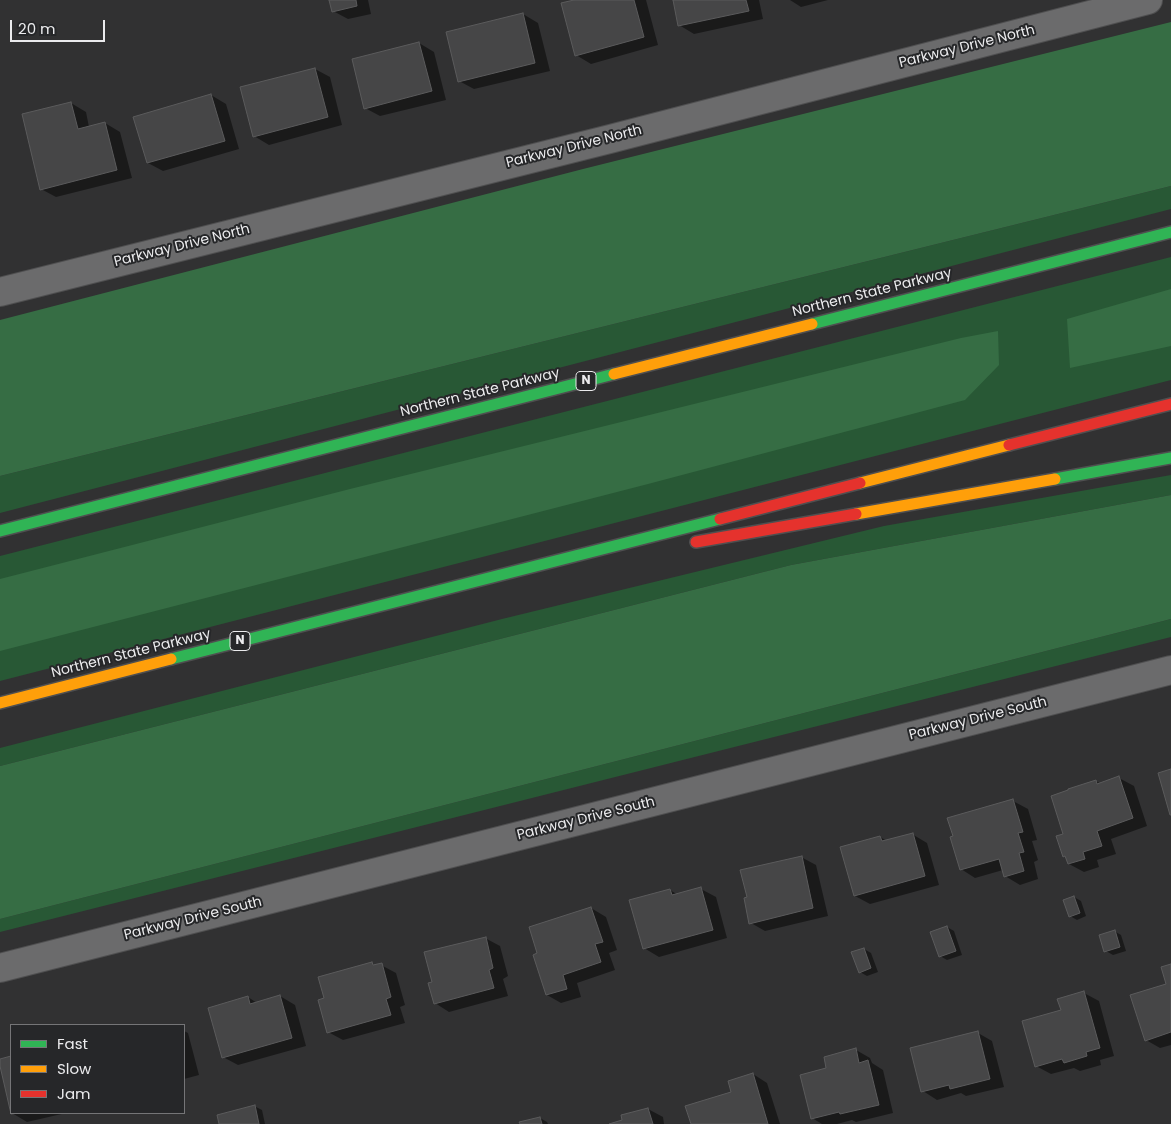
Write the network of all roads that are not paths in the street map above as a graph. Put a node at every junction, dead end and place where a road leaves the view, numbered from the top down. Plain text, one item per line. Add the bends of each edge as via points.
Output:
1 (1148, 0) edge
2 (1171, 232) edge
3 (0, 292) edge
4 (1171, 404) edge
5 (1171, 458) edge
6 (0, 531) edge
7 (684, 544) dead end
8 (626, 554) dead end
9 (480, 580) junction
10 (1171, 670) edge
11 (0, 703) edge
12 (0, 968) edge

1 - 3 street, Parkway Drive North
2 - 6 highway, Northern State Parkway / N
4 - 9 highway, Northern State Parkway / N
5 - 7 highway
8 - 9 highway
9 - 11 highway, Northern State Parkway / N
10 - 12 street, Parkway Drive South

